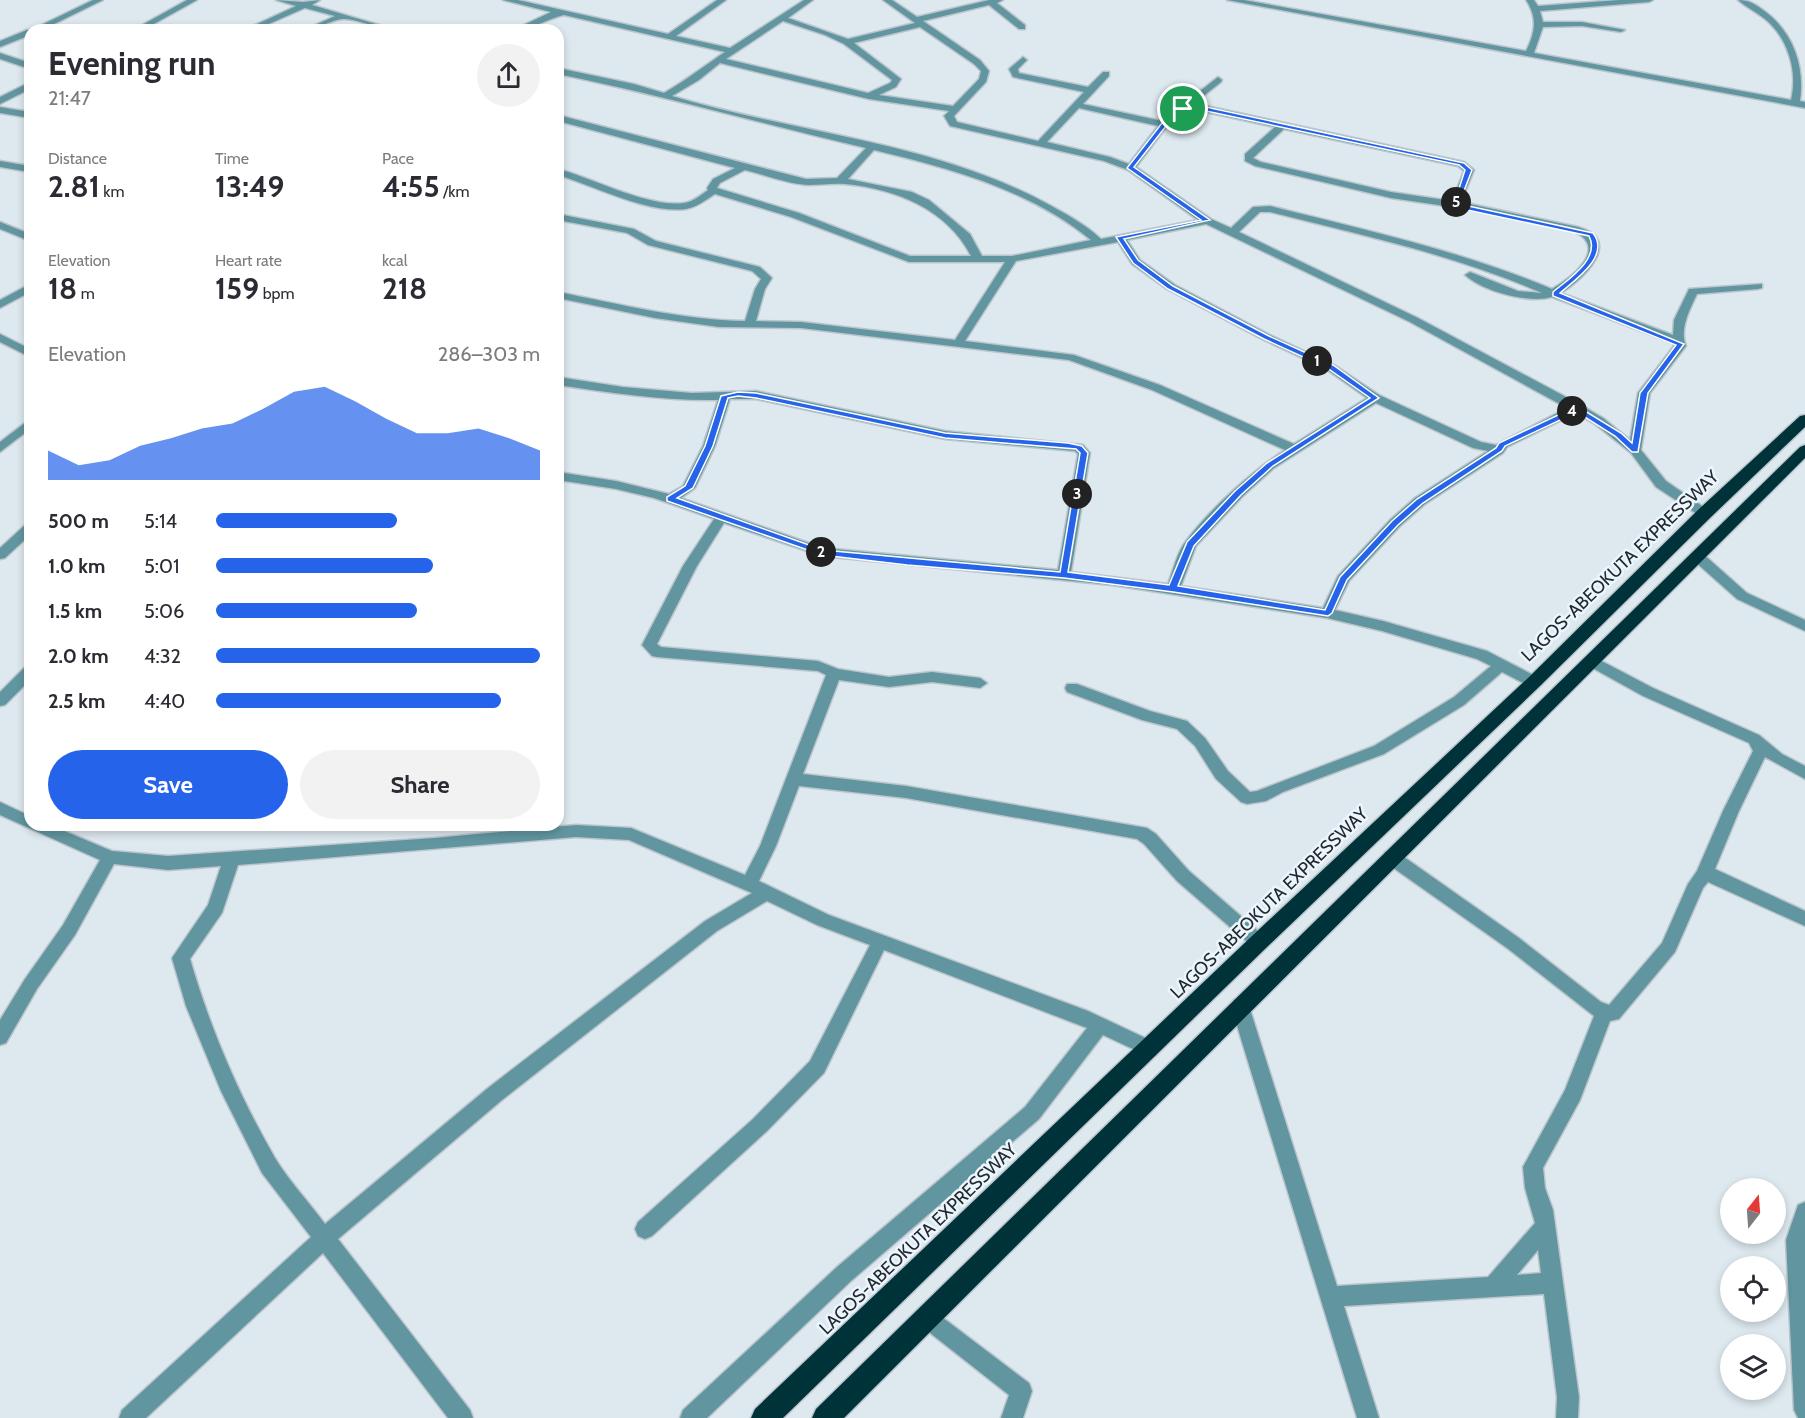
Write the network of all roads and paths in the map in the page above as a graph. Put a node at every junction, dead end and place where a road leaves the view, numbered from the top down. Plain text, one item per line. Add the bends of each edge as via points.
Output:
1 (99, 0) edge
2 (193, 0) edge
3 (280, 0) edge
4 (316, 0) edge
5 (507, 0) edge
6 (703, 0) edge
7 (809, 0) edge
8 (887, 0) edge
9 (1231, 0) edge
10 (1530, 0) edge
11 (1649, 0) edge
12 (1742, 0) edge
13 (719, 2) edge
14 (990, 2) edge
15 (304, 5) junction
16 (1537, 9) junction
17 (573, 15) junction
18 (340, 17) junction
19 (781, 18) junction
20 (919, 22) junction
21 (48, 24) edge
22 (147, 24) edge
23 (261, 24) edge
24 (323, 24) edge
25 (368, 24) edge
26 (531, 24) edge
27 (1540, 25) junction
28 (1022, 27) dead end
29 (1621, 30) dead end
30 (24, 34) edge
31 (669, 37) junction
32 (847, 42) junction
33 (0, 44) edge
34 (732, 51) junction
35 (1529, 54) junction
36 (0, 56) edge
37 (719, 60) junction
38 (1023, 60) dead end
39 (24, 64) edge
40 (564, 72) edge
41 (1106, 74) dead end
42 (1218, 80) dead end
43 (24, 88) edge
44 (1088, 90) junction
45 (665, 96) junction
46 (869, 96) junction
47 (0, 101) edge
48 (1795, 103) junction
49 (1076, 105) junction
50 (1805, 105) edge
51 (955, 109) junction
52 (1183, 109) junction
53 (0, 110) edge
54 (15, 113) junction
55 (24, 114) edge
56 (4, 120) dead end
57 (564, 120) edge
58 (1164, 124) junction
59 (1282, 125) junction
60 (1040, 144) junction
61 (871, 148) junction
62 (0, 164) edge
63 (744, 167) junction
64 (24, 168) edge
65 (1131, 168) junction
66 (564, 174) edge
67 (845, 181) junction
68 (714, 191) junction
69 (1455, 205) junction
70 (564, 218) edge
71 (1207, 220) junction
72 (0, 225) edge
73 (1232, 232) junction
74 (24, 235) edge
75 (1120, 237) junction
76 (1098, 240) junction
77 (1012, 259) junction
78 (979, 260) junction
79 (1470, 275) dead end
80 (1758, 286) dead end
81 (24, 291) edge
82 (1555, 294) junction
83 (564, 296) edge
84 (0, 305) edge
85 (750, 324) junction
86 (0, 337) edge
87 (1678, 341) junction
88 (958, 344) junction
89 (24, 351) edge
90 (564, 382) edge
91 (725, 396) junction
92 (1375, 398) junction
93 (1577, 408) junction
94 (1805, 419) edge
95 (24, 428) edge
96 (0, 448) edge
97 (1294, 449) junction
98 (1499, 450) junction
99 (1635, 450) junction
100 (1805, 450) edge
101 (564, 477) edge
102 (670, 499) junction
103 (1705, 513) junction
104 (722, 516) junction
105 (24, 533) edge
106 (0, 555) edge
107 (1696, 556) junction
108 (1064, 575) junction
109 (1173, 589) junction
110 (1328, 613) junction
111 (1805, 626) edge
112 (1592, 661) junction
113 (1502, 664) junction
114 (834, 674) junction
115 (24, 678) edge
116 (1534, 682) junction
117 (980, 683) dead end
118 (1072, 688) dead end
119 (0, 701) edge
120 (1760, 745) junction
121 (1805, 772) edge
122 (794, 779) junction
123 (0, 808) edge
124 (24, 819) edge
125 (52, 831) edge
126 (110, 857) junction
127 (1391, 857) junction
128 (232, 858) junction
129 (1704, 875) junction
130 (749, 884) junction
131 (766, 893) junction
132 (1805, 919) edge
133 (880, 942) junction
134 (1259, 942) junction
135 (1240, 1005) junction
136 (1604, 1012) junction
137 (1100, 1025) junction
138 (0, 1037) edge
139 (1150, 1049) junction
140 (1804, 1216) edge
141 (1545, 1226) junction
142 (645, 1229) dead end
143 (325, 1237) junction
144 (1553, 1283) junction
145 (1493, 1287) junction
146 (1329, 1297) junction
147 (927, 1318) junction
148 (1805, 1410) edge
149 (130, 1418) edge
150 (462, 1418) edge
151 (691, 1418) edge
152 (764, 1418) edge
153 (825, 1418) edge
154 (1012, 1418) edge
155 (1368, 1418) edge
156 (1567, 1418) edge

1 - 21 street
2 - 22 street
3 - 15 street
4 - 15 street
5 - 17 street
6 - 13 street
7 - 19 street
8 - 20 street
9 - 35 street
10 - 16 street
11 - 16 street
12 - 48 street via 1776,24 1791,48 1798,90
13 - 31 street
14 - 20 street
14 - 28 street
15 - 18 street
15 - 23 street
16 - 27 street
17 - 26 street via 555,14
17 - 31 street
18 - 24 street
18 - 25 street
19 - 32 street
19 - 34 street
20 - 32 street
20 - 51 street via 985,71 983,80
27 - 29 street via 1582,24
27 - 35 street
30 - 33 street
31 - 34 street
32 - 46 street via 897,79 893,85
34 - 37 street
35 - 48 street
36 - 39 street
37 - 45 street
37 - 46 street
38 - 44 street via 1013,69 1016,75
40 - 45 street
41 - 44 street
42 - 52 street
43 - 47 street
44 - 49 street
45 - 61 street
46 - 51 street
48 - 50 street
49 - 58 street
49 - 60 street
51 - 60 street via 948,116 953,124
52 - 58 street
52 - 59 street via 1206,109
53 - 54 street
54 - 55 street
54 - 56 street
57 - 63 street
58 - 65 street
59 - 69 street via 1466,166 1469,170
59 - 69 street via 1248,159 1391,195
60 - 65 street
61 - 67 street via 843,174
61 - 76 street via 971,173 1025,196 1076,223
62 - 64 street
63 - 67 street via 806,182
63 - 68 street via 716,181
65 - 71 street
66 - 68 street via 630,196 682,207
67 - 78 street via 908,194 925,202 966,236
68 - 78 street via 795,215 909,259
69 - 82 street via 1591,234 1594,254 1585,268
70 - 85 street via 630,231 651,243 756,269 767,278
71 - 73 street
71 - 75 street
72 - 74 street
73 - 82 street via 1257,209 1270,209 1399,241 1502,272
73 - 93 street via 1414,320
75 - 76 street
75 - 92 street via 1136,262 1171,287 1330,367
76 - 77 street
77 - 78 street
77 - 88 street
79 - 82 street via 1516,294
80 - 87 street via 1693,291 1680,320
81 - 84 street
82 - 87 street
83 - 85 street via 655,315
85 - 88 street via 801,325
86 - 89 street
87 - 99 street via 1680,346 1644,393
88 - 97 street via 1070,357 1103,367 1218,413
90 - 91 street via 635,392
91 - 102 street via 709,446 689,488
91 - 108 street via 756,395 945,435 1079,448 1084,453
92 - 97 street
92 - 98 street via 1477,445
93 - 98 street
93 - 99 street
94 - 103 highway, LAGOS-ABEOKUTA EXPRESSWAY
95 - 96 street
97 - 109 street via 1238,493 1190,544
98 - 110 street via 1420,501 1395,523 1343,579
99 - 103 street via 1660,484
100 - 107 highway
101 - 102 street
102 - 104 street
103 - 116 highway, LAGOS-ABEOKUTA EXPRESSWAY
104 - 108 street via 822,552
104 - 114 street via 690,566 649,645 657,652 818,666
105 - 106 street
107 - 111 street via 1742,596
107 - 112 highway
108 - 109 street
109 - 110 street
110 - 113 street via 1412,634
112 - 120 street
112 - 127 highway
113 - 116 street
113 - 118 street via 1459,701 1379,750 1254,798 1247,798 1234,788 1200,742 1182,725
114 - 117 street via 889,682 932,677
114 - 122 street
115 - 119 street
116 - 134 highway, LAGOS-ABEOKUTA EXPRESSWAY
120 - 121 street
120 - 129 street via 1761,751
122 - 130 street
122 - 134 street via 906,792 1140,833
123 - 124 street
125 - 126 street
126 - 128 street via 168,862
126 - 138 street via 69,930
127 - 135 highway
127 - 136 street
128 - 130 street via 576,831 631,834
128 - 143 street via 216,908 181,958 195,1006 228,1085 269,1166
129 - 132 street
129 - 136 street via 1696,884 1669,947 1613,1012
130 - 131 street
131 - 133 street
131 - 143 street via 663,961 495,1094
133 - 137 street
133 - 142 street via 818,1067
134 - 139 highway, LAGOS-ABEOKUTA EXPRESSWAY
135 - 146 street
135 - 147 highway
136 - 141 street via 1572,1094 1533,1167
137 - 139 street
137 - 151 street via 1032,1113 844,1274
139 - 152 highway, LAGOS-ABEOKUTA EXPRESSWAY
140 - 148 street via 1796,1240
141 - 144 street
141 - 145 street
143 - 149 street
143 - 150 street
144 - 145 street
144 - 156 street via 1569,1397
145 - 146 street
146 - 155 street
147 - 153 highway
147 - 154 street via 1021,1391

